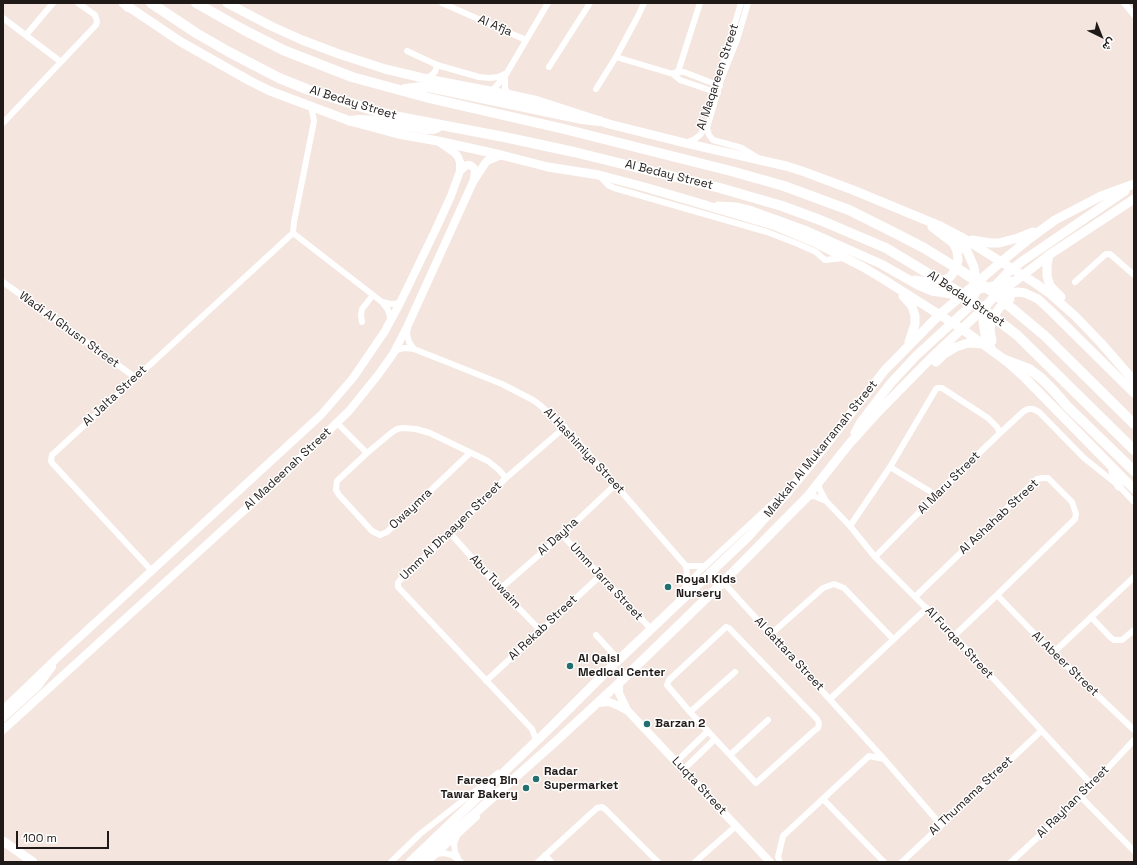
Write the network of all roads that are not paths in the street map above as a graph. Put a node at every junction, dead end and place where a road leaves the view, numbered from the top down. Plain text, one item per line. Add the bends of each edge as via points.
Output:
1 (53, 3) edge
2 (78, 3) edge
3 (151, 3) edge
4 (196, 3) edge
5 (227, 3) edge
6 (442, 3) edge
7 (548, 3) edge
8 (590, 3) edge
9 (644, 3) edge
10 (700, 3) edge
11 (741, 3) edge
12 (748, 3) edge
13 (1124, 3) edge
14 (125, 4) edge
15 (1134, 14) edge
16 (3, 18) edge
17 (26, 35) junction
18 (526, 40) junction
19 (407, 51) dead end
20 (616, 56) junction
21 (61, 62) junction
22 (549, 66) dead end
23 (436, 68) junction
24 (675, 73) junction
25 (506, 74) junction
26 (427, 79) junction
27 (439, 82) junction
28 (718, 85) junction
29 (596, 89) dead end
30 (401, 90) junction
31 (492, 91) junction
32 (716, 93) junction
33 (511, 95) junction
34 (311, 106) junction
35 (350, 121) junction
36 (599, 121) junction
37 (3, 123) edge
38 (442, 125) junction
39 (438, 141) junction
40 (685, 143) junction
41 (501, 155) junction
42 (764, 161) junction
43 (460, 171) junction
44 (598, 175) junction
45 (473, 182) junction
46 (1133, 184) edge
47 (1133, 200) edge
48 (705, 206) junction
49 (920, 218) junction
50 (1055, 220) junction
51 (940, 226) junction
52 (293, 233) junction
53 (963, 238) junction
54 (1049, 255) junction
55 (847, 259) junction
56 (1001, 262) junction
57 (1012, 269) junction
58 (1134, 275) edge
59 (1020, 277) junction
60 (907, 279) junction
61 (3, 282) edge
62 (1075, 282) dead end
63 (889, 283) junction
64 (976, 286) junction
65 (994, 286) junction
66 (965, 293) junction
67 (373, 295) junction
68 (1030, 295) junction
69 (382, 302) junction
70 (987, 302) junction
71 (400, 303) junction
72 (970, 303) junction
73 (942, 312) junction
74 (391, 320) junction
75 (362, 322) dead end
76 (952, 323) junction
77 (408, 325) junction
78 (962, 329) junction
79 (1101, 343) junction
80 (983, 344) junction
81 (908, 346) junction
82 (414, 349) junction
83 (993, 351) junction
84 (393, 354) junction
85 (1005, 360) junction
86 (136, 378) junction
87 (1134, 381) edge
88 (898, 393) junction
89 (1134, 393) edge
90 (337, 423) junction
91 (1134, 424) edge
92 (565, 427) junction
93 (1000, 433) junction
94 (850, 443) junction
95 (1134, 450) edge
96 (367, 453) junction
97 (470, 453) junction
98 (890, 467) junction
99 (1112, 468) junction
100 (1134, 471) edge
101 (506, 478) junction
102 (818, 483) junction
103 (616, 484) junction
104 (1119, 486) junction
105 (1134, 489) edge
106 (788, 492) junction
107 (936, 495) junction
108 (807, 497) junction
109 (826, 501) junction
110 (1134, 502) edge
111 (850, 526) junction
112 (450, 533) junction
113 (562, 535) junction
114 (875, 557) junction
115 (714, 558) joint
116 (686, 566) junction
117 (708, 569) junction
118 (152, 571) junction
119 (600, 576) junction
120 (1134, 577) edge
121 (723, 582) junction
122 (688, 583) junction
123 (500, 589) junction
124 (997, 595) junction
125 (915, 597) junction
126 (681, 601) junction
127 (927, 608) junction
128 (1091, 618) junction
129 (651, 630) junction
130 (1134, 630) edge
131 (541, 631) junction
132 (771, 634) junction
133 (596, 635) dead end
134 (954, 636) junction
135 (893, 639) junction
136 (1053, 653) junction
137 (59, 656) junction
138 (619, 660) junction
139 (736, 672) dead end
140 (486, 681) junction
141 (619, 683) junction
142 (830, 699) junction
143 (598, 702) junction
144 (3, 710) edge
145 (627, 710) junction
146 (690, 712) junction
147 (3, 718) edge
148 (768, 720) dead end
149 (532, 729) junction
150 (549, 729) junction
151 (3, 730) edge
152 (708, 730) junction
153 (1134, 730) edge
154 (1041, 731) junction
155 (715, 739) junction
156 (1134, 740) edge
157 (535, 743) junction
158 (730, 756) junction
159 (884, 759) junction
160 (676, 762) junction
161 (512, 764) junction
162 (683, 770) junction
163 (515, 777) junction
164 (1092, 785) junction
165 (1081, 797) junction
166 (823, 799) junction
167 (941, 825) junction
168 (736, 826) junction
169 (457, 835) junction
170 (3, 841) edge
171 (1134, 851) edge
172 (437, 854) junction
173 (545, 855) junction
174 (460, 861) edge
175 (33, 862) edge
176 (391, 862) edge
177 (410, 862) edge
178 (420, 862) edge
179 (428, 862) edge
180 (538, 862) edge
181 (551, 862) edge
182 (658, 862) edge
183 (695, 862) edge
184 (770, 862) edge
185 (780, 862) edge
186 (884, 862) edge
187 (902, 862) edge
188 (1011, 862) edge

1 - 17 street
2 - 21 street via 94,15 96,25
3 - 38 highway, Al Beday Street via 212,43 279,78 372,110
4 - 30 highway, Al Beday Street via 283,50 352,77
5 - 26 main road via 271,26 338,54
6 - 18 street, Al Afja
7 - 18 street
8 - 22 street
9 - 20 street
10 - 24 street
11 - 28 street, Al Maqareen Street
12 - 28 street, Al Maqareen Street via 737,40
13 - 15 street
14 - 34 main road, Al Beday Street via 180,42 229,70 270,91
16 - 17 street
17 - 21 street
18 - 25 street
19 - 23 street
20 - 24 street
20 - 29 street
21 - 37 street
23 - 25 street via 486,78
23 - 26 street
23 - 27 street
24 - 28 street via 684,72
24 - 32 street via 680,80
25 - 31 street
25 - 33 street via 505,88
26 - 27 main road
27 - 31 main road
28 - 32 street, Al Maqareen Street
30 - 36 highway via 429,87
30 - 91 highway, Al Beday Street via 731,171 771,182 849,210 924,248 1002,300 1067,357
31 - 33 main road
32 - 40 street, Al Maqareen Street via 703,131 695,139
32 - 42 street, Al Maqareen Street via 708,125 709,135 716,141 742,148
33 - 36 main road
34 - 35 main road, Al Beday Street
34 - 52 street via 314,121
35 - 38 highway via 372,121 430,129
35 - 39 main road, Al Beday Street via 398,134
36 - 40 main road
38 - 95 highway, Al Beday Street via 587,155 720,188 795,211 886,248 967,297 1017,335
39 - 41 main road, Al Beday Street
39 - 43 street via 458,157
40 - 42 main road
41 - 44 main road, Al Beday Street via 548,167
41 - 45 street, Al Madeenah Street via 488,161
42 - 49 main road via 802,171
43 - 45 street via 467,165 474,167
43 - 71 street, Al Madeenah Street via 451,196
44 - 48 main road, Al Beday Street
44 - 55 street via 614,188 767,232 816,252 826,260
45 - 77 street, Al Madeenah Street
46 - 50 main road, Makkah Al Mukarramah Street via 1101,196
46 - 57 main road
47 - 54 main road, Makkah Al Mukarramah Street
48 - 55 main road, Al Beday Street via 776,226
48 - 60 main road via 737,207 807,230 857,252
49 - 51 main road
49 - 60 main road via 953,244 958,260 953,273 942,281 933,283
50 - 53 main road via 1030,234 999,243
50 - 56 main road, Makkah Al Mukarramah Street
51 - 53 main road
51 - 64 main road via 966,252 974,267
52 - 67 street
52 - 86 street, Al Jalta Street
53 - 56 main road
54 - 59 main road, Makkah Al Mukarramah Street
54 - 79 main road via 1047,276 1050,286 1094,330
55 - 63 main road, Al Beday Street
56 - 57 main road
56 - 64 main road, Makkah Al Mukarramah Street
57 - 59 main road
57 - 65 main road
58 - 62 street via 1110,254 1106,254
59 - 65 main road
59 - 70 main road, Makkah Al Mukarramah Street
59 - 79 main road via 1049,293
60 - 66 main road via 942,294
61 - 86 street, Wadi Al Ghusn Street
63 - 73 main road, Al Beday Street
63 - 81 main road via 912,306 915,324
64 - 65 main road
64 - 66 main road, Makkah Al Mukarramah Street
64 - 72 main road
65 - 70 main road
66 - 73 main road, Makkah Al Mukarramah Street
67 - 69 street
67 - 75 street via 362,309
68 - 70 main road via 1018,292
68 - 85 main road via 1006,301 991,322 992,343
68 - 89 main road via 1051,310
69 - 71 street
69 - 74 street
70 - 72 main road
70 - 78 main road, Makkah Al Mukarramah Street
70 - 83 main road via 982,321 986,339
71 - 74 street, Al Madeenah Street
72 - 73 main road
72 - 76 main road
73 - 76 main road, Al Beday Street
73 - 81 main road, Makkah Al Mukarramah Street
74 - 118 street, Al Madeenah Street via 353,378 321,415
76 - 78 main road, Al Beday Street
76 - 94 main road via 890,384 861,422
77 - 82 street via 409,342
77 - 84 street, Al Madeenah Street
78 - 80 main road, Al Beday Street
78 - 88 main road, Makkah Al Mukarramah Street
79 - 87 main road
80 - 83 main road, Al Beday Street
80 - 88 main road via 968,343 956,346
81 - 106 main road, Makkah Al Mukarramah Street via 872,385
82 - 84 street via 406,348
82 - 92 street, Al Hashimiya Street via 522,394 541,406
83 - 85 main road, Al Beday Street
84 - 90 street, Al Madeenah Street via 360,398
85 - 99 main road, Al Beday Street
85 - 100 highway via 1029,369 1041,378
86 - 118 street, Al Jalta Street via 54,453 51,461
88 - 94 main road, Makkah Al Mukarramah Street
90 - 96 street
90 - 151 street, Al Madeenah Street
92 - 101 street, Umm Al Dhaayen Street
92 - 103 street, Al Hashimiya Street
93 - 98 street via 988,418 942,388 937,388
93 - 104 street, Al Maru Street via 1024,411 1033,409 1084,458
93 - 107 street, Al Maru Street
94 - 102 main road, Makkah Al Mukarramah Street
96 - 97 street, Owaymra via 391,433 403,428 430,433
96 - 97 street, Owaymra via 340,478 336,490 372,531 380,535 387,532
97 - 101 street, Owaymra via 488,461
98 - 107 street
98 - 111 street
99 - 104 main road
99 - 105 main road, Al Beday Street
101 - 112 street, Umm Al Dhaayen Street
102 - 108 main road, Makkah Al Mukarramah Street
102 - 109 street, Al Furqan Street
103 - 113 street, Al Dayha
103 - 116 street, Al Hashimiya Street
104 - 110 street
106 - 115 street
106 - 117 main road, Makkah Al Mukarramah Street via 748,537
107 - 114 street, Al Maru Street
108 - 109 street via 814,496
108 - 121 main road, Makkah Al Mukarramah Street
109 - 111 street, Al Furqan Street
111 - 114 street, Al Furqan Street
112 - 123 street, Abu Tuwaim
112 - 140 street, Umm Al Dhaayen Street via 400,580 398,585
113 - 119 street, Umm Jarra Street
113 - 123 street, Al Dayha
114 - 125 street, Al Furqan Street
115 - 117 main road
116 - 117 street
116 - 122 street
117 - 122 street
117 - 126 main road, Makkah Al Mukarramah Street
118 - 137 street, Al Madeenah Street
119 - 129 street, Umm Jarra Street
119 - 131 street, Al Rekab Street
120 - 128 street
121 - 132 street, Al Gattara Street
121 - 141 main road, Makkah Al Mukarramah Street
122 - 126 street
123 - 131 street, Abu Tuwaim
124 - 125 street, Al Ashahab Street via 1075,519 1072,502 1048,478 1034,481
124 - 134 street, Al Ashahab Street
124 - 136 street, Al Abeer Street
125 - 127 street, Al Furqan Street
126 - 129 main road, Makkah Al Mukarramah Street
127 - 134 street, Al Furqan Street
127 - 135 street, Al Gattara Street
128 - 130 street via 1114,640 1122,640
128 - 136 street
129 - 138 main road, Makkah Al Mukarramah Street
131 - 140 street, Al Rekab Street
132 - 135 street via 823,588 834,584 844,588
132 - 142 street, Al Gattara Street
133 - 138 street
134 - 154 street, Al Furqan Street
135 - 142 street, Al Gattara Street
136 - 153 street, Al Abeer Street
137 - 144 street, Al Madeenah Street
137 - 147 street via 43,680
138 - 150 main road, Makkah Al Mukarramah Street
139 - 146 street
140 - 149 street, Umm Al Dhaayen Street
141 - 143 main road, Makkah Al Mukarramah Street
141 - 145 street, Luqta Street via 619,693
142 - 159 street
143 - 145 street, Luqta Street via 609,702
143 - 163 main road, Makkah Al Mukarramah Street
145 - 160 street, Luqta Street
146 - 152 street
146 - 158 street via 667,682 727,627 817,719 818,728 756,783
148 - 158 street
149 - 150 street
149 - 157 street
150 - 157 main road, Makkah Al Mukarramah Street
152 - 155 street
152 - 160 street
154 - 164 street, Al Furqan Street
154 - 167 street, Al Thumama Street
155 - 158 street
155 - 162 street
156 - 164 street, Al Rayhan Street
157 - 161 main road, Makkah Al Mukarramah Street
159 - 166 street via 869,756
159 - 167 street
160 - 162 street, Luqta Street
161 - 176 street via 420,834
161 - 177 main road, Makkah Al Mukarramah Street
162 - 168 street, Luqta Street
163 - 169 street via 509,788
163 - 178 main road, Makkah Al Mukarramah Street
164 - 165 street, Al Rayhan Street
165 - 171 street
165 - 188 street, Al Rayhan Street
166 - 185 street via 783,836 778,857
166 - 186 street
167 - 187 street, Al Thumama Street
168 - 183 street
168 - 184 street, Luqta Street
169 - 172 street
169 - 174 street via 454,848
170 - 175 main road
172 - 174 street via 452,855
172 - 179 street
173 - 180 street
173 - 181 street
173 - 182 street via 597,808 602,807

